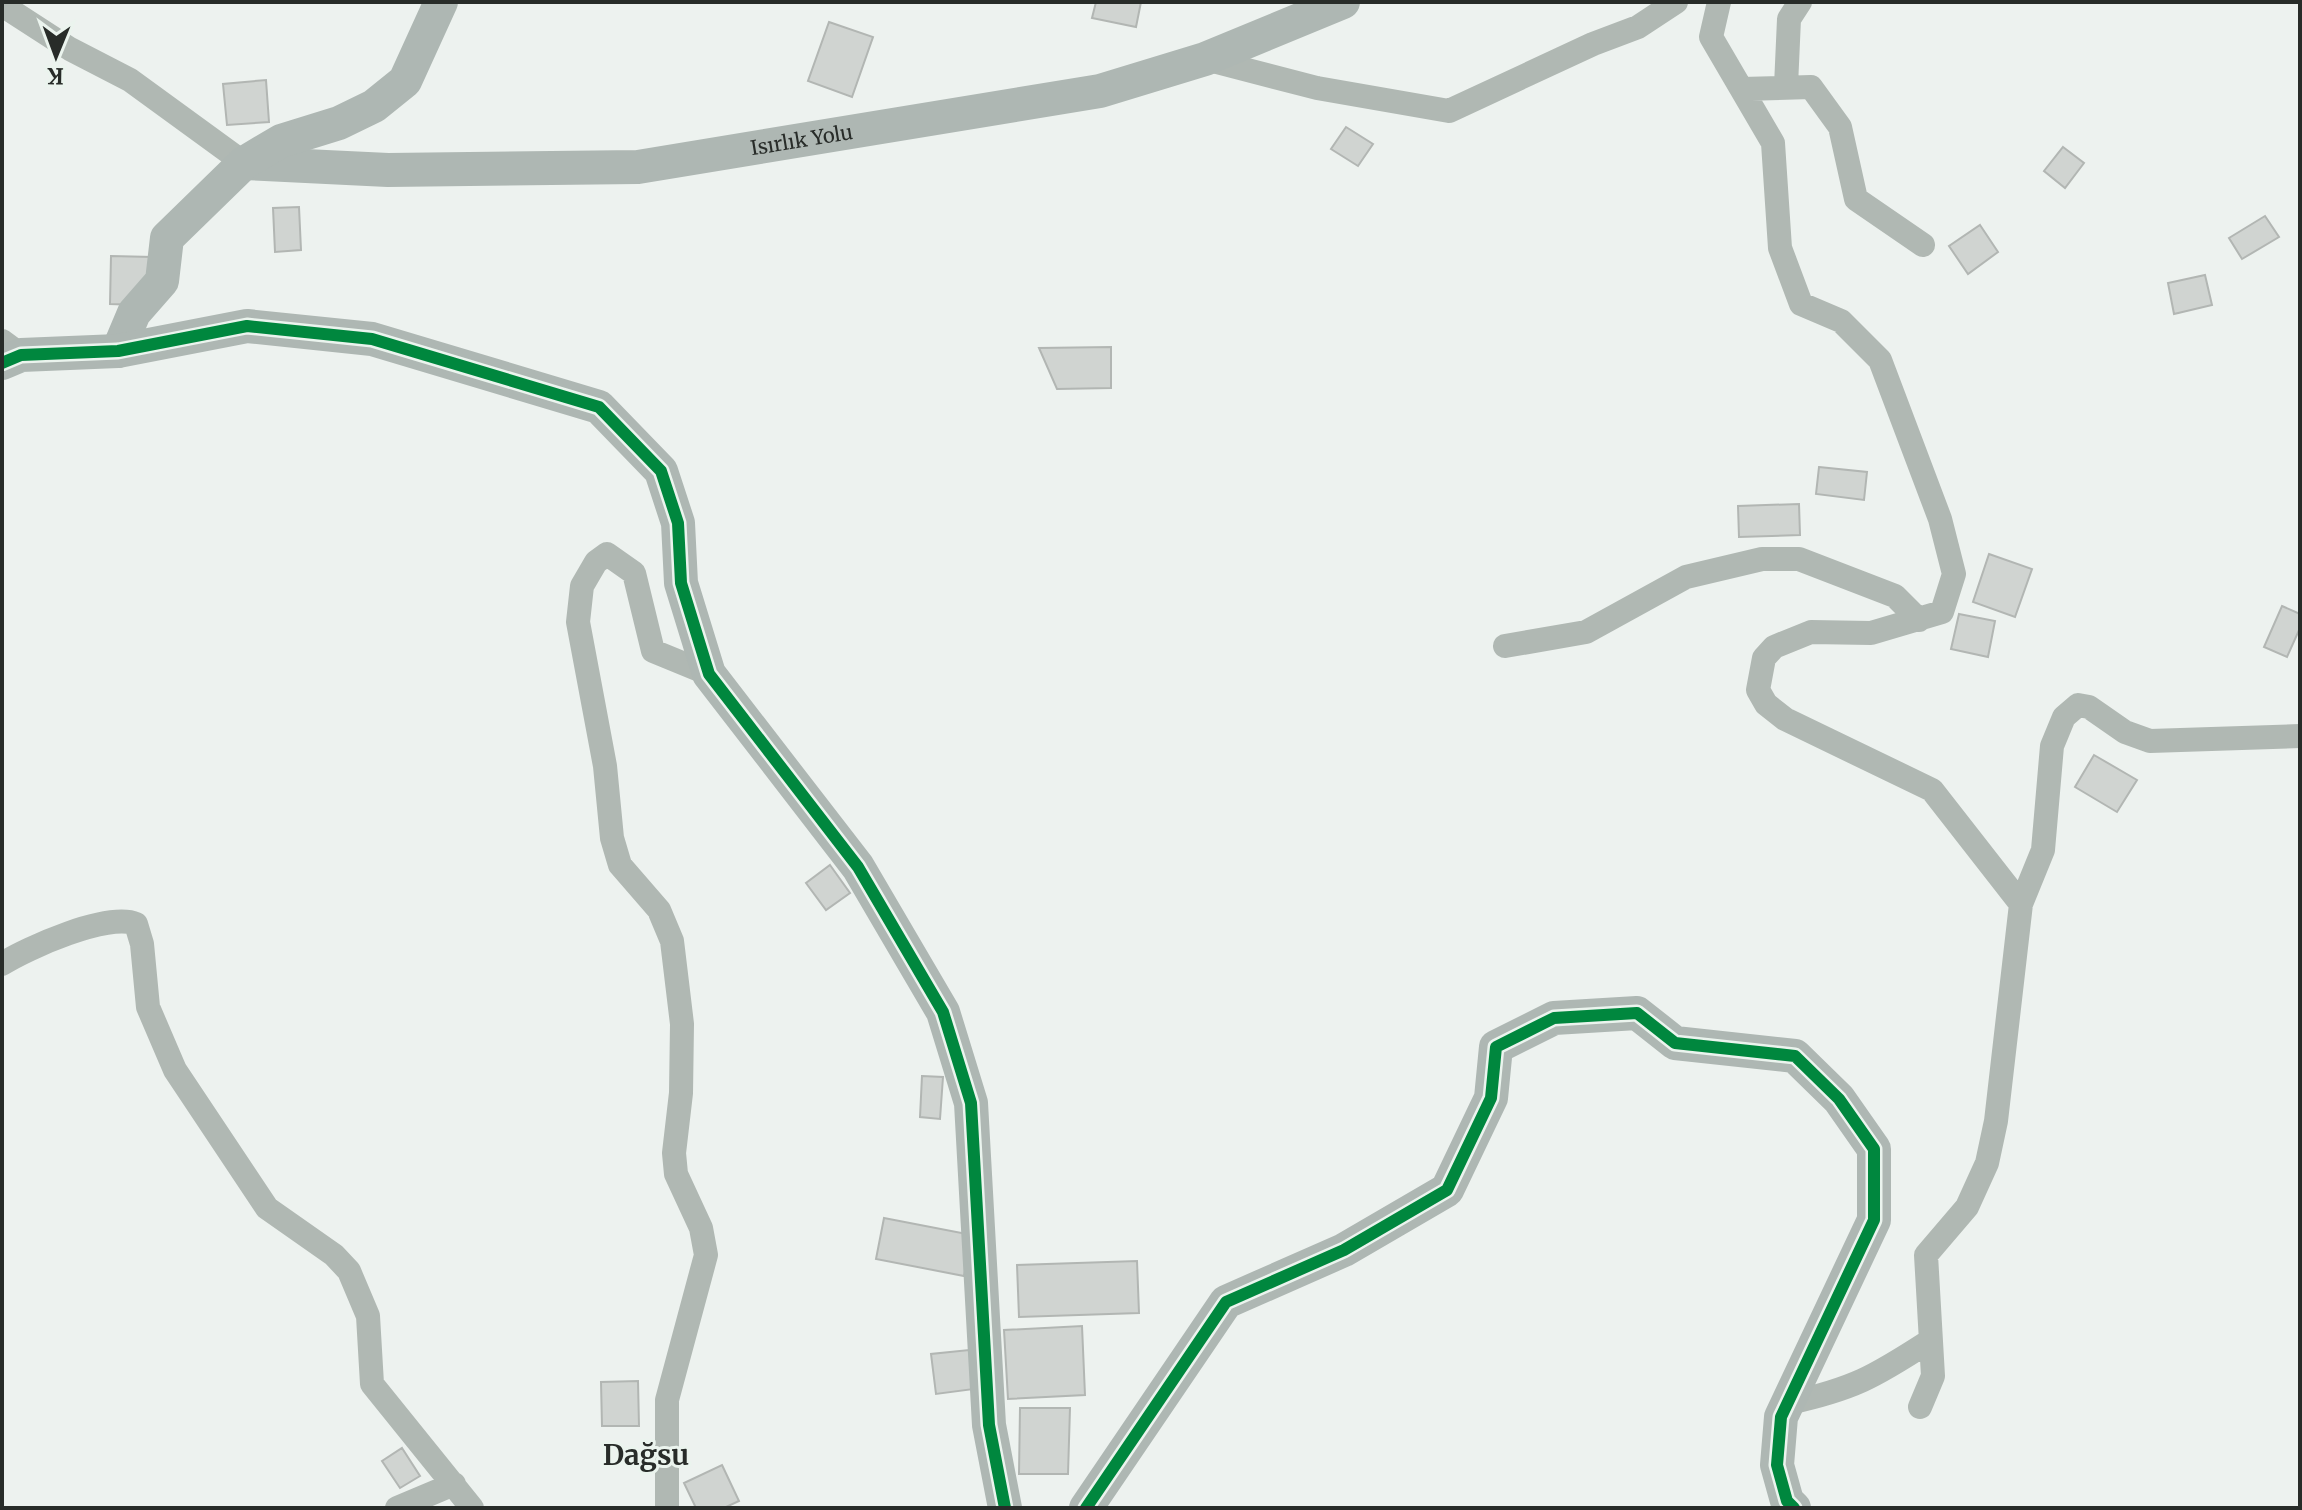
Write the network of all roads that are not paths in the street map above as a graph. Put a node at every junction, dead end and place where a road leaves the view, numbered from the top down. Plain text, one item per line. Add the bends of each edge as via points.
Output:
1 (441, 2) edge
2 (1343, 2) edge
3 (1676, 2) edge
4 (1719, 2) edge
5 (1800, 2) edge
6 (2, 5) edge
7 (1205, 59) junction
8 (1786, 86) junction
9 (1742, 89) junction
10 (244, 163) junction
11 (1923, 245) dead end
12 (118, 351) junction
13 (7, 353) edge
14 (1919, 620) junction
15 (1505, 646) dead end
16 (709, 674) junction
17 (2300, 736) edge
18 (2021, 904) junction
19 (2, 964) edge
20 (1928, 1342) junction
21 (1789, 1403) junction
22 (1920, 1407) dead end
23 (454, 1484) junction
24 (672, 1505) edge
25 (397, 1508) edge
26 (472, 1508) edge
27 (1005, 1508) edge
28 (1086, 1508) edge
29 (1794, 1508) edge

1 - 10 street via 405,81 374,106 281,141
2 - 7 street, Isırlık Yolu
3 - 7 street via 1638,27 1449,111 1317,88
4 - 9 street via 1711,37
5 - 8 street via 1789,19
6 - 10 street via 130,80
7 - 10 street, Isırlık Yolu via 1100,91 638,167 388,170
8 - 9 street
8 - 11 street via 1811,87 1840,127 1856,199
9 - 14 street via 1773,143 1780,248 1801,304 1841,321 1880,360 1940,519 1954,574 1950,596 1942,612
10 - 12 street via 167,238 162,281 134,313
12 - 13 street
12 - 16 street via 247,326 372,339 599,407 661,471 678,523 681,583
14 - 15 street via 1895,596 1799,559 1762,559 1686,577 1586,632
14 - 18 street via 1871,633 1811,632 1774,647 1764,658 1758,690 1785,719 1932,790
16 - 24 street via 653,651 634,573 607,554 596,562 582,586 578,622 605,766 612,838 620,865 659,910 672,941 682,1024 675,1163 706,1255 667,1400
16 - 27 street via 858,867 943,1012 971,1103 989,1425
17 - 18 street via 2150,741 2078,705 2064,717 2052,746 2043,850
18 - 20 street via 1996,1121 1987,1163 1967,1207 1926,1255
19 - 23 street via 88,928 136,924 148,1007 175,1070 267,1208 349,1271 368,1316 372,1384
20 - 21 street via 1842,1392
20 - 22 street via 1933,1376
21 - 28 street via 1874,1220 1874,1149 1839,1099 1795,1056 1675,1043 1637,1013 1554,1018 1496,1047 1491,1098 1447,1190 1344,1250 1226,1302
21 - 29 street via 1781,1417 1777,1465
23 - 25 street
23 - 26 street

